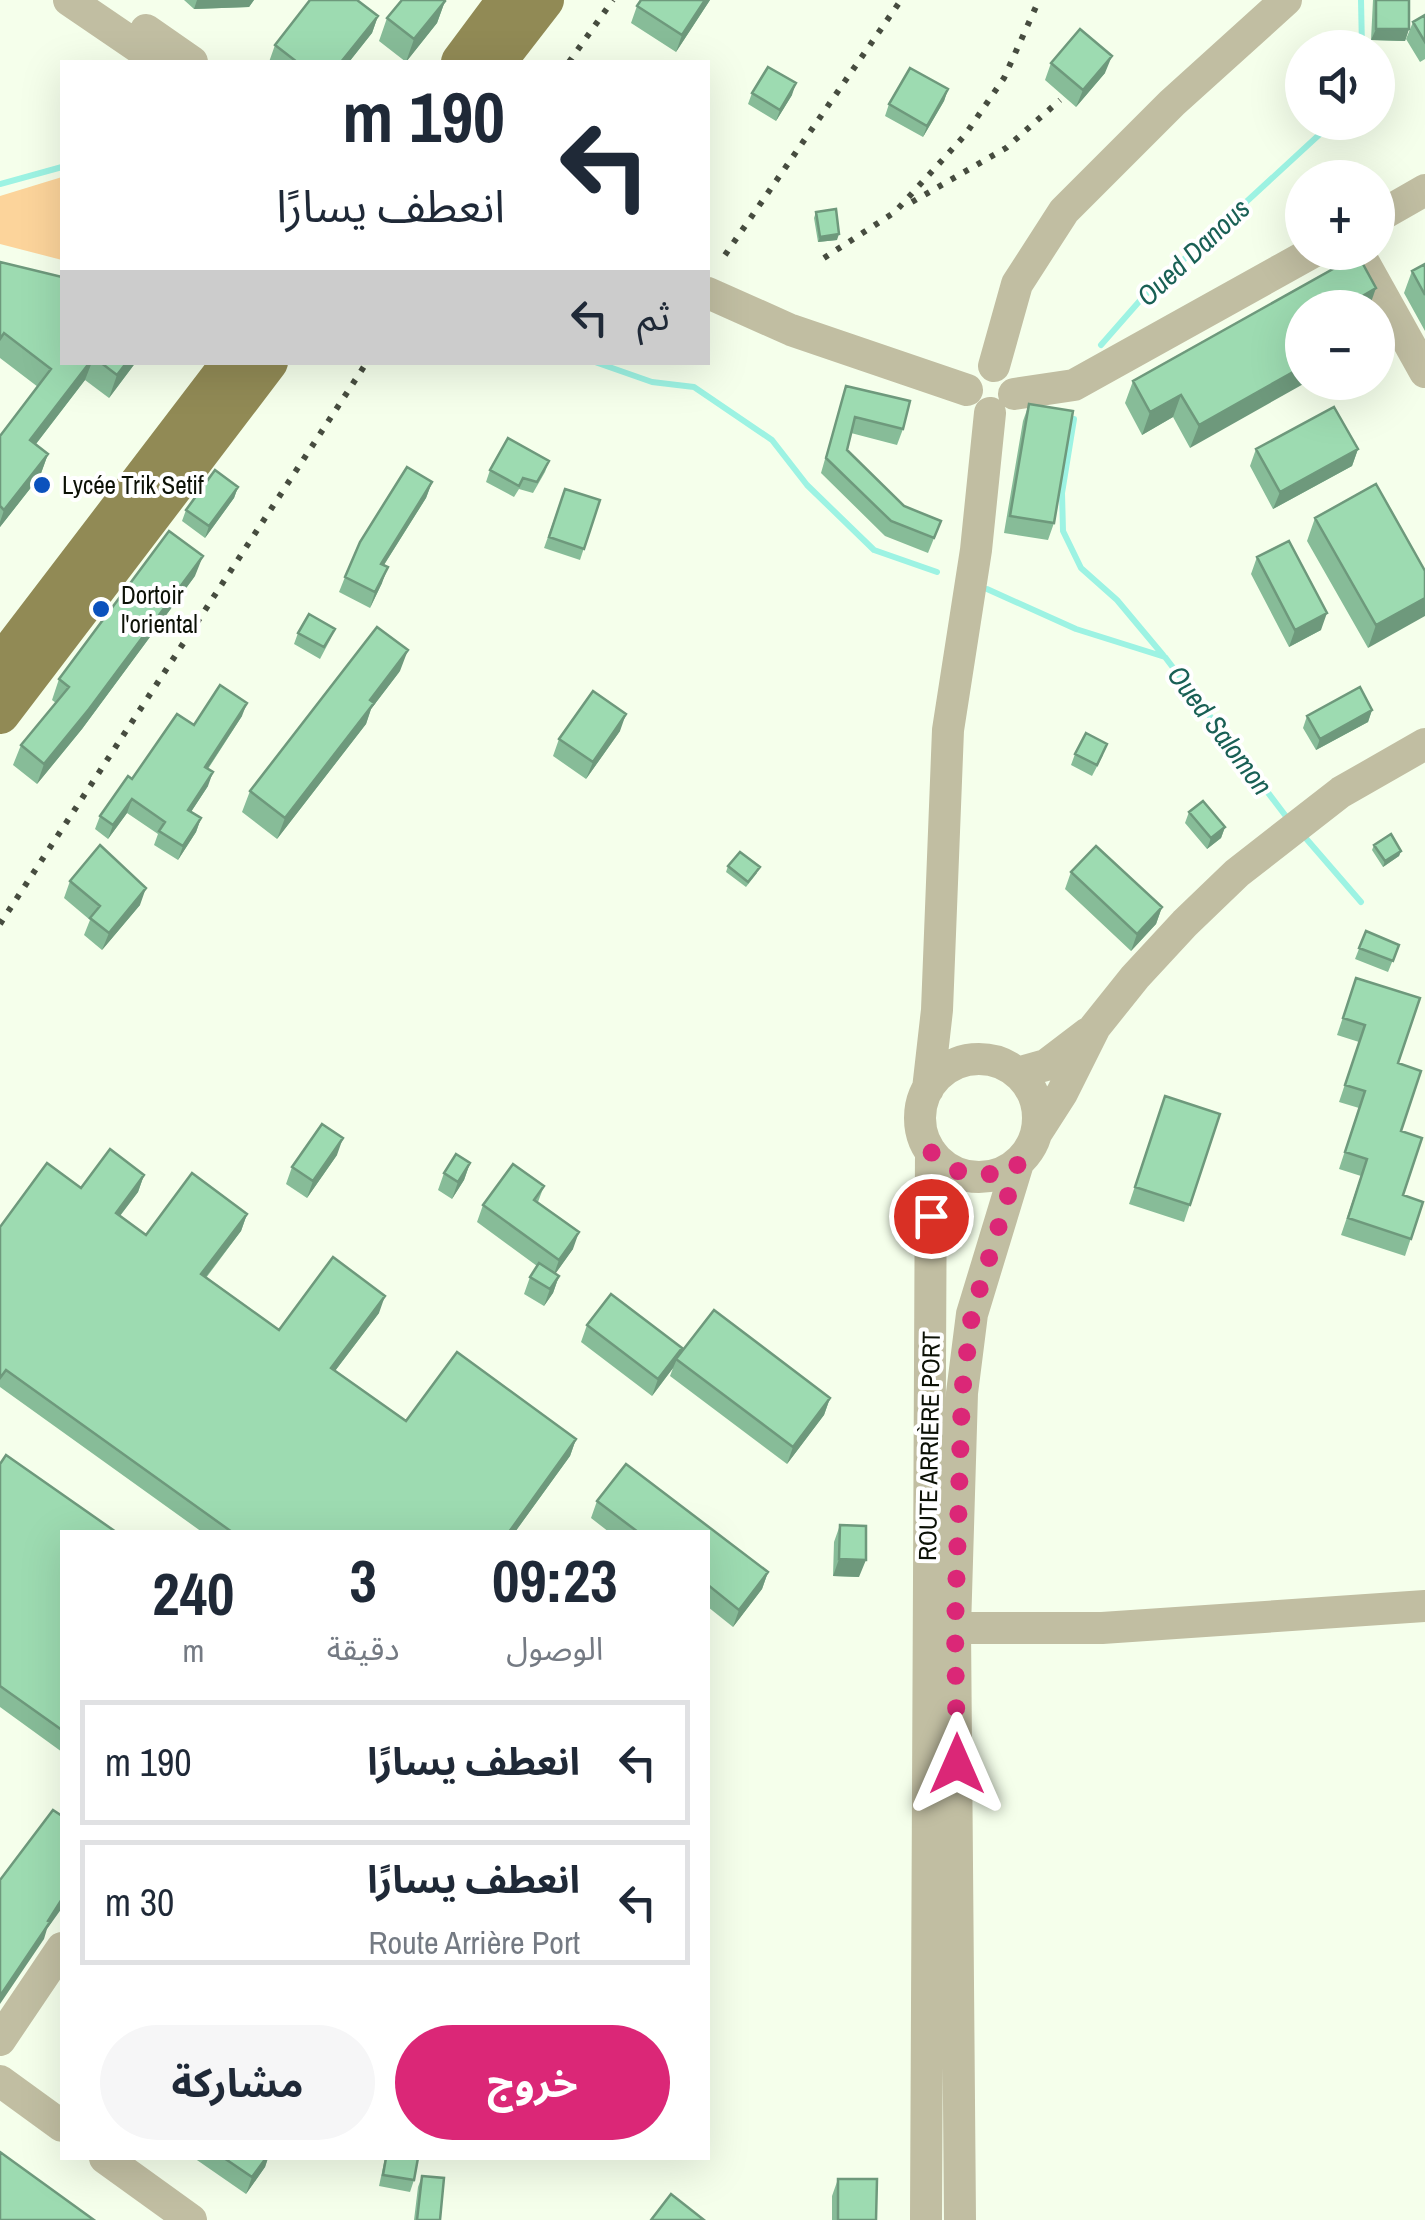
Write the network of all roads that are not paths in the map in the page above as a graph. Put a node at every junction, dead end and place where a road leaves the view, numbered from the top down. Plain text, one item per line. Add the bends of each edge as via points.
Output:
1 (69, 0) edge
2 (544, 0) edge
3 (1286, 0) edge
4 (109, 1) edge
5 (504, 39) edge
6 (157, 60) edge
7 (189, 60) edge
8 (465, 60) edge
9 (1425, 190) edge
10 (1395, 207) edge
11 (1285, 267) edge
12 (1368, 270) edge
13 (710, 294) edge
14 (266, 365) edge
15 (217, 368) edge
16 (1425, 372) edge
17 (990, 399) junction
18 (0, 666) edge
19 (0, 714) edge
20 (1425, 744) edge
21 (937, 1010) junction
22 (1095, 1028) junction
23 (978, 1059) junction
24 (1017, 1073) junction
25 (928, 1089) junction
26 (1037, 1132) junction
27 (931, 1152) junction
28 (1018, 1163) junction
29 (1425, 1606) edge
30 (955, 1628) junction
31 (60, 1951) edge
32 (0, 2040) edge
33 (0, 2081) edge
34 (60, 2125) edge
35 (108, 2160) edge
36 (190, 2220) edge
37 (926, 2220) edge
38 (960, 2220) edge
39 (984, 2220) edge

1 - 6 street
2 - 5 main road
3 - 17 street via 1064,211 1016,284 994,366 1008,373
4 - 7 street
5 - 8 main road
9 - 10 street
11 - 17 street via 1074,385
12 - 16 street
13 - 17 street via 790,330
14 - 19 main road
15 - 18 main road
17 - 21 street via 976,550 948,730
20 - 22 street via 1341,792 1237,872
21 - 23 street
21 - 25 street
22 - 24 street via 1046,1065
22 - 26 street
23 - 24 street
23 - 25 street via 958,1063
24 - 26 street via 1036,1100
25 - 27 street via 920,1121
26 - 28 street
27 - 28 street via 944,1166 982,1178
27 - 37 street, ROUTE ARRIÈRE PORT
28 - 30 street, ROUTE ARRIÈRE PORT via 972,1314 962,1393
29 - 30 street via 1102,1628
30 - 38 street, ROUTE ARRIÈRE PORT
31 - 32 street
33 - 34 street
35 - 36 street
38 - 39 street

